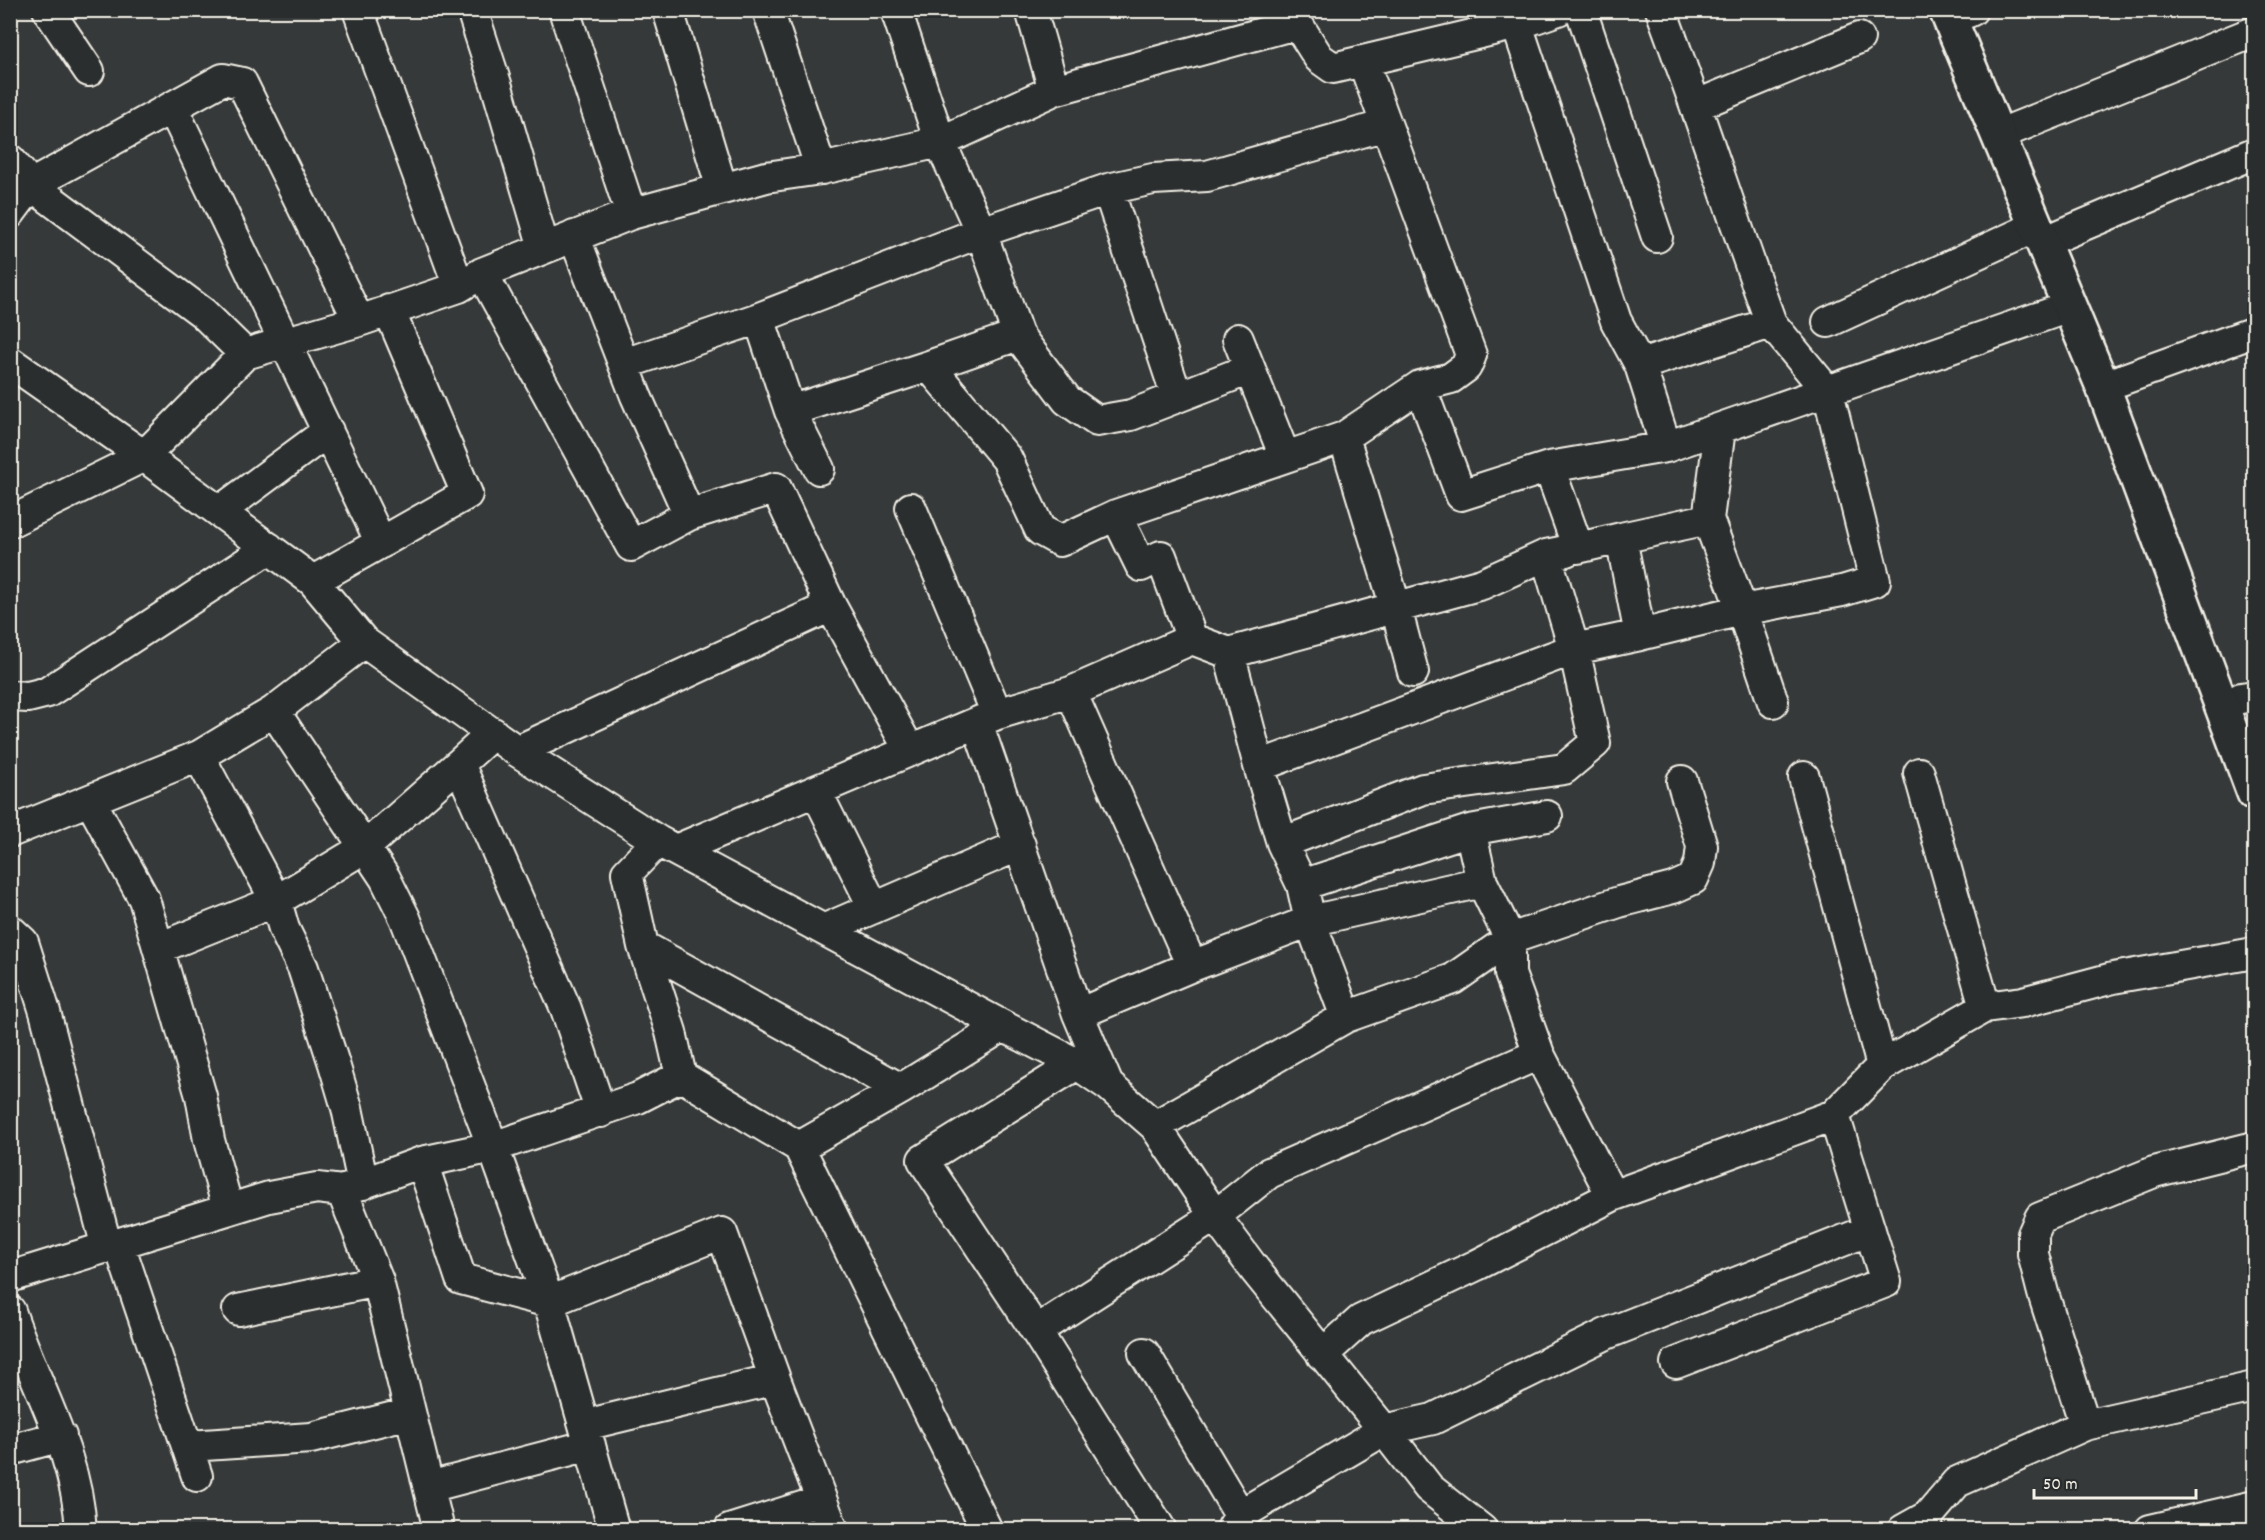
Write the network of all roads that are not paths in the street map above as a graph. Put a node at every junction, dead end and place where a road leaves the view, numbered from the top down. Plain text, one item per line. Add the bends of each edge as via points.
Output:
1 (48, 10) edge
2 (358, 10) edge
3 (472, 10) edge
4 (564, 10) edge
5 (668, 10) edge
6 (768, 10) edge
7 (896, 10) edge
8 (1031, 10) edge
9 (1558, 10) edge
10 (1581, 10) edge
11 (1661, 10) edge
12 (1963, 11) edge
13 (1515, 17) edge
14 (1299, 19) edge
15 (2254, 32) edge
16 (1859, 38) dead end
17 (1363, 62) junction
18 (89, 71) dead end
19 (1054, 90) junction
20 (1696, 105) junction
21 (172, 107) junction
22 (1386, 125) junction
23 (940, 142) junction
24 (2015, 146) junction
25 (2254, 153) edge
26 (10, 160) edge
27 (821, 169) junction
28 (31, 185) junction
29 (722, 189) junction
30 (1108, 189) junction
31 (10, 213) edge
32 (631, 214) junction
33 (2048, 231) junction
34 (981, 232) junction
35 (574, 236) junction
36 (1657, 237) dead end
37 (544, 248) junction
38 (470, 280) junction
39 (2069, 307) junction
40 (389, 310) junction
41 (759, 318) junction
42 (359, 321) junction
43 (1828, 322) dead end
44 (1771, 323) junction
45 (2254, 332) edge
46 (1017, 334) junction
47 (1238, 339) dead end
48 (286, 342) junction
49 (245, 354) junction
50 (10, 362) edge
51 (624, 364) junction
52 (1640, 364) junction
53 (929, 366) junction
54 (1250, 369) junction
55 (2121, 380) junction
56 (1420, 386) junction
57 (1828, 392) junction
58 (1177, 397) junction
59 (790, 411) junction
60 (1720, 429) junction
61 (328, 431) junction
62 (1344, 437) junction
63 (1666, 447) junction
64 (144, 456) junction
65 (1285, 457) junction
66 (1549, 467) junction
67 (819, 470) dead end
68 (911, 508) dead end
69 (220, 511) junction
70 (689, 514) junction
71 (1116, 515) junction
72 (1708, 519) junction
73 (10, 522) edge
74 (1621, 538) junction
75 (381, 543) junction
76 (269, 548) junction
77 (1578, 548) junction
78 (1546, 555) junction
79 (313, 581) junction
80 (831, 606) junction
81 (1396, 608) junction
82 (1742, 610) junction
83 (1640, 635) junction
84 (1192, 639) junction
85 (364, 642) junction
86 (1574, 649) junction
87 (1228, 653) junction
88 (1413, 672) dead end
89 (1071, 692) junction
90 (10, 696) edge
91 (2248, 697) edge
92 (1773, 702) dead end
93 (274, 711) junction
94 (987, 719) junction
95 (493, 733) junction
96 (2254, 736) edge
97 (517, 751) junction
98 (910, 751) junction
99 (199, 756) junction
100 (459, 764) junction
101 (1259, 766) junction
102 (1919, 773) dead end
103 (1804, 777) dead end
104 (1682, 781) dead end
105 (816, 791) junction
106 (2254, 793) edge
107 (90, 800) junction
108 (1547, 816) dead end
109 (1470, 830) junction
110 (10, 832) edge
111 (1282, 843) junction
112 (667, 845) junction
113 (1020, 845) junction
114 (364, 848) junction
115 (1482, 882) junction
116 (1302, 885) junction
117 (276, 902) junction
118 (874, 908) junction
119 (1310, 921) junction
120 (825, 929) junction
121 (10, 930) edge
122 (1510, 939) junction
123 (643, 946) junction
124 (159, 948) junction
125 (2254, 953) edge
126 (1192, 966) junction
127 (1510, 974) junction
128 (1453, 979) junction
129 (1985, 1006) junction
130 (1078, 1014) junction
131 (1346, 1017) junction
132 (1003, 1026) junction
133 (1539, 1054) junction
134 (1077, 1064) junction
135 (1882, 1066) junction
136 (681, 1076) junction
137 (1108, 1085) junction
138 (901, 1089) junction
139 (601, 1112) junction
140 (1834, 1115) junction
141 (1155, 1126) junction
142 (493, 1147) junction
143 (799, 1147) junction
144 (2254, 1147) edge
145 (422, 1162) junction
146 (352, 1187) junction
147 (1612, 1196) junction
148 (228, 1209) junction
149 (1215, 1216) junction
150 (1870, 1230) junction
151 (113, 1246) junction
152 (10, 1277) edge
153 (378, 1281) junction
154 (549, 1302) junction
155 (238, 1310) dead end
156 (12, 1325) edge
157 (1036, 1331) junction
158 (1144, 1353) dead end
159 (1323, 1355) junction
160 (1676, 1363) dead end
161 (775, 1379) junction
162 (2254, 1387) edge
163 (410, 1413) junction
164 (2085, 1425) junction
165 (1384, 1430) junction
166 (587, 1435) junction
167 (61, 1436) junction
168 (189, 1446) junction
169 (10, 1450) edge
170 (197, 1476) dead end
171 (429, 1487) junction
172 (821, 1501) junction
173 (2254, 1506) edge
174 (1234, 1525) edge
175 (1922, 1525) edge
176 (81, 1530) edge
177 (439, 1530) edge
178 (614, 1530) edge
179 (729, 1530) edge
180 (833, 1530) edge
181 (987, 1530) edge
182 (1161, 1530) edge
183 (1482, 1530) edge
184 (2150, 1530) edge

1 - 18 street
2 - 38 street
3 - 37 street
4 - 32 street
5 - 29 street
6 - 27 street
7 - 23 street
8 - 19 street
9 - 13 street
10 - 36 street
11 - 20 street
12 - 24 main road
13 - 17 street
13 - 52 street via 1616,321
14 - 17 street via 1319,58 1333,68
14 - 19 street via 1288,27
15 - 24 street
16 - 20 street
17 - 22 street
19 - 23 street
20 - 44 street
21 - 28 street
21 - 42 street via 223,79 242,83
21 - 48 street
22 - 30 street via 1207,176 1153,179
22 - 56 street via 1471,355 1466,367 1451,378
23 - 27 street
23 - 34 street
24 - 33 main road
25 - 33 street
26 - 28 street
27 - 29 street via 766,177
28 - 31 street
28 - 49 street via 203,313
29 - 32 street
30 - 34 street
30 - 58 street
32 - 35 street
33 - 39 main road
33 - 43 street
33 - 55 main road
34 - 41 street
34 - 46 street
35 - 37 street
35 - 51 street
37 - 38 street
38 - 40 street
38 - 70 street via 631,546
39 - 57 street
39 - 106 main road via 2107,398
40 - 42 street
40 - 75 street via 467,494
41 - 51 street
41 - 59 street
42 - 48 street
44 - 52 street
44 - 57 street
45 - 55 street
46 - 53 street
46 - 58 street via 1067,400 1097,421 1131,415
47 - 54 street
48 - 49 street
48 - 61 street
49 - 64 street
50 - 64 street
51 - 70 street
52 - 63 street
53 - 59 street
53 - 71 street via 1007,459 1040,530 1060,541
54 - 58 street
54 - 65 street
55 - 91 main road
56 - 62 street
56 - 66 street via 1461,495
57 - 60 street
57 - 82 street via 1875,581
59 - 67 street
60 - 63 street
60 - 72 street
61 - 69 street
61 - 75 street
62 - 65 street
62 - 81 street
63 - 66 street
64 - 69 street
64 - 73 street
65 - 71 street
66 - 77 street
68 - 94 street
69 - 76 street
70 - 80 street via 776,488
71 - 84 street via 1141,566 1161,556
72 - 74 street
72 - 82 street
74 - 77 street
74 - 83 street
75 - 79 street
76 - 79 street
76 - 90 street via 48,692
77 - 78 street
78 - 81 street via 1482,584
78 - 86 street
79 - 85 street
80 - 97 street
80 - 98 street
81 - 87 street
81 - 88 street
82 - 83 street
82 - 92 street
83 - 86 street
84 - 87 street
84 - 89 street
85 - 93 street
85 - 95 street
86 - 101 street
86 - 111 street via 1595,743 1564,769 1423,789
87 - 101 street
89 - 94 street
89 - 126 street
91 - 96 main road
93 - 99 street
93 - 114 street
94 - 98 street
94 - 113 street
95 - 97 street
95 - 100 street
97 - 112 street
98 - 105 street
99 - 107 street
99 - 117 street
100 - 114 street
100 - 139 street via 566,1009
101 - 111 street
102 - 129 street
103 - 135 street
104 - 122 street via 1702,846 1693,879
105 - 112 street
105 - 118 street
107 - 110 street
107 - 124 street via 144,899
108 - 109 street
109 - 115 street
109 - 116 street
111 - 116 street
112 - 120 street
112 - 123 street via 627,873
113 - 118 street
113 - 130 street
114 - 117 street
114 - 142 street via 405,918
115 - 119 street
115 - 122 street
116 - 119 street
117 - 124 street
117 - 146 street via 303,968 347,1108
118 - 120 street
119 - 126 street
119 - 131 street
120 - 132 street
121 - 151 street via 23,942
122 - 127 street
122 - 128 street
123 - 136 street
123 - 138 street
124 - 148 street
125 - 129 street via 2112,978 2023,1002
126 - 130 street
127 - 128 street
127 - 133 street
128 - 131 street
129 - 135 street
130 - 137 street
131 - 141 street
132 - 134 street
132 - 138 street
133 - 147 street
133 - 149 street via 1269,1173
134 - 137 street
134 - 157 street via 923,1160
135 - 140 street
136 - 139 street
136 - 143 street
137 - 141 street
138 - 143 street
139 - 142 street
140 - 147 street
140 - 150 street
141 - 149 street
142 - 145 street
142 - 154 street
143 - 181 street
144 - 164 street via 2154,1172 2040,1218 2033,1234 2032,1254
145 - 146 street
145 - 154 street via 461,1279
146 - 148 street via 317,1188
146 - 153 street
147 - 159 street via 1361,1320
148 - 151 street
149 - 157 street
149 - 159 street
150 - 160 street via 1887,1282
150 - 165 street via 1606,1334 1433,1419
151 - 152 street
151 - 168 street
153 - 155 street
153 - 163 street
154 - 161 street via 722,1233
154 - 166 street
156 - 167 street
157 - 182 street
158 - 174 street
159 - 165 street
161 - 166 street
161 - 172 street
162 - 164 street
163 - 168 street via 311,1438
163 - 171 street
164 - 175 street via 1958,1482
165 - 174 street
165 - 183 street via 1429,1488
166 - 171 street
166 - 178 street
167 - 169 street
167 - 176 street
168 - 170 street
171 - 177 street
172 - 179 street
172 - 180 street
173 - 184 street

